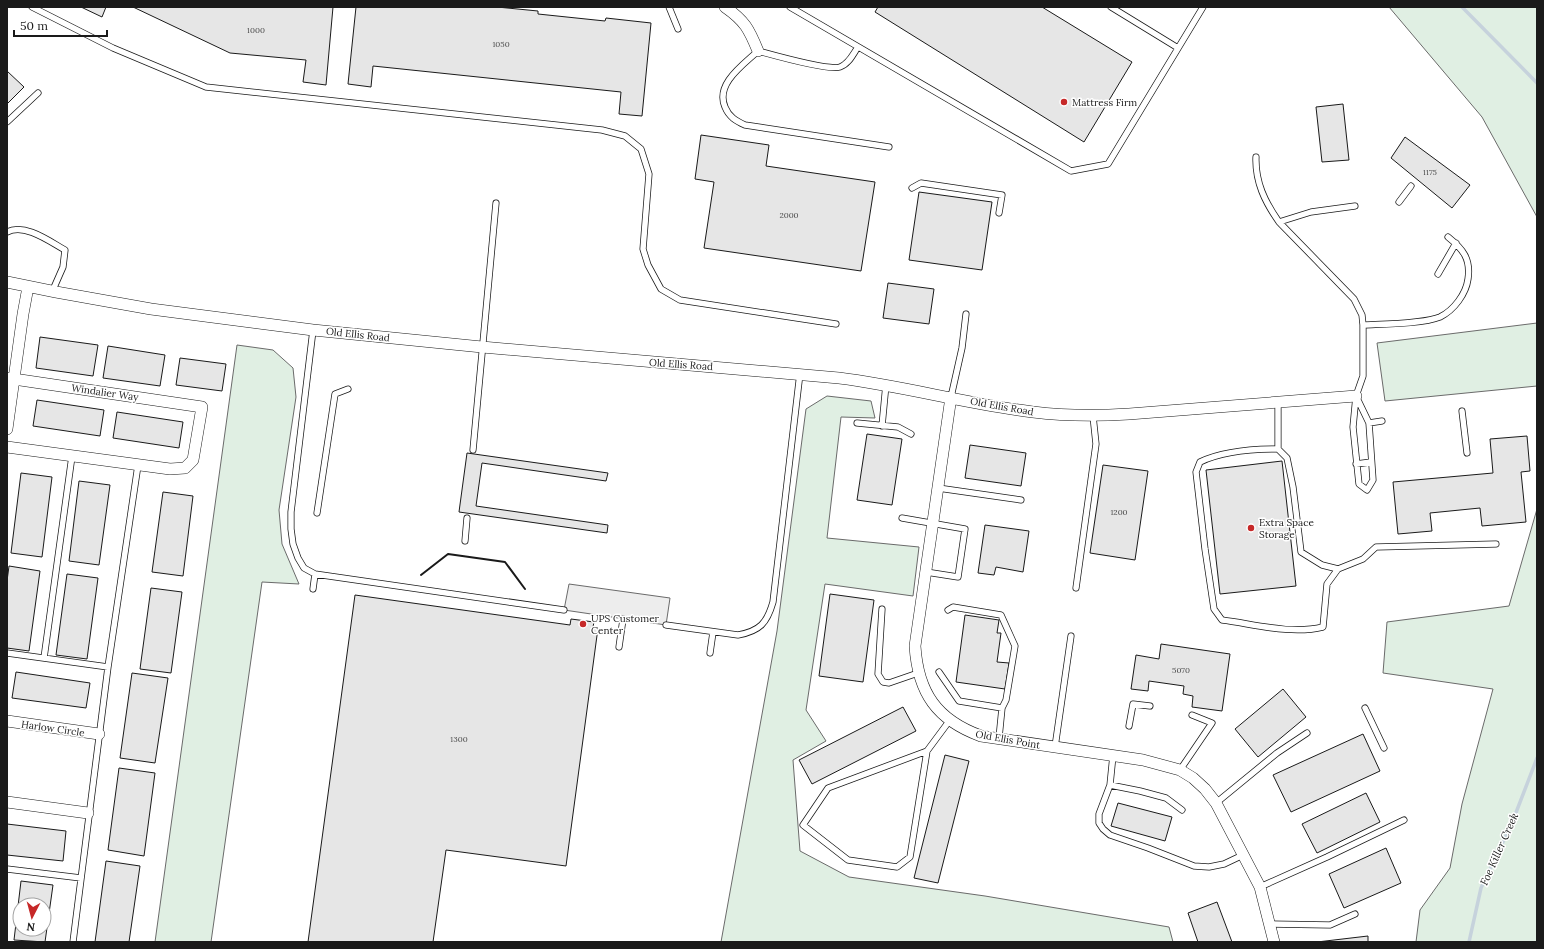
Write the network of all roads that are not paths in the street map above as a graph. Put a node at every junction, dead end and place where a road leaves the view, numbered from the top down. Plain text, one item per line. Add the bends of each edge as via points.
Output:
1 (32, 7) edge
2 (669, 7) edge
3 (725, 7) edge
4 (790, 7) edge
5 (1111, 7) edge
6 (1203, 7) edge
7 (678, 28) dead end
8 (858, 47) junction
9 (1178, 48) junction
10 (758, 51) junction
11 (38, 93) dead end
12 (7, 122) edge
13 (889, 147) dead end
14 (1256, 157) dead end
15 (1411, 186) dead end
16 (912, 188) dead end
17 (1399, 202) dead end
18 (496, 203) dead end
19 (1355, 206) dead end
20 (1000, 213) dead end
21 (1280, 222) junction
22 (7, 232) edge
23 (1448, 237) dead end
24 (1456, 243) junction
25 (1438, 274) dead end
26 (7, 282) edge
27 (28, 287) junction
28 (52, 292) junction
29 (966, 314) dead end
30 (836, 324) dead end
31 (1363, 325) junction
32 (313, 330) junction
33 (482, 347) junction
34 (800, 373) junction
35 (10, 379) edge
36 (886, 384) junction
37 (348, 389) dead end
38 (1356, 396) junction
39 (951, 397) junction
40 (1278, 402) junction
41 (1462, 411) dead end
42 (1093, 416) junction
43 (1382, 421) dead end
44 (857, 423) dead end
45 (1369, 423) junction
46 (882, 426) junction
47 (7, 429) edge
48 (911, 434) dead end
49 (7, 447) edge
50 (1278, 449) junction
51 (473, 450) dead end
52 (1467, 453) dead end
53 (72, 456) junction
54 (1371, 462) junction
55 (1356, 464) junction
56 (138, 465) junction
57 (938, 488) junction
58 (1021, 500) dead end
59 (317, 513) dead end
60 (467, 518) dead end
61 (902, 518) dead end
62 (933, 524) junction
63 (465, 541) dead end
64 (1496, 544) dead end
65 (1338, 569) junction
66 (926, 572) junction
67 (315, 574) junction
68 (1076, 588) dead end
69 (313, 589) dead end
70 (882, 609) dead end
71 (564, 610) dead end
72 (948, 610) dead end
73 (623, 619) dead end
74 (666, 625) dead end
75 (713, 632) junction
76 (1071, 636) dead end
77 (619, 647) dead end
78 (7, 653) edge
79 (710, 653) dead end
80 (44, 658) junction
81 (108, 667) junction
82 (939, 672) dead end
83 (918, 673) junction
84 (1150, 706) dead end
85 (1002, 708) junction
86 (1365, 708) dead end
87 (1192, 715) dead end
88 (950, 720) junction
89 (7, 721) edge
90 (1129, 726) dead end
91 (1307, 733) dead end
92 (99, 734) junction
93 (999, 738) junction
94 (1055, 747) junction
95 (1384, 748) dead end
96 (927, 751) junction
97 (1113, 755) junction
98 (1180, 770) junction
99 (1110, 785) junction
100 (7, 802) edge
101 (1216, 803) junction
102 (1182, 810) dead end
103 (88, 813) junction
104 (1404, 820) dead end
105 (1243, 855) junction
106 (7, 869) edge
107 (81, 878) junction
108 (1260, 887) junction
109 (1355, 914) dead end
110 (1269, 924) junction
111 (73, 942) edge
112 (1274, 942) edge

1 - 30 lane via 113,48 206,87 602,130 624,136 641,149 649,174 643,249 648,265 661,289 680,300
2 - 7 lane
3 - 10 street via 750,30
4 - 8 lane
5 - 9 lane
6 - 9 lane
8 - 9 lane via 1071,171 1108,164
8 - 10 lane via 841,67 834,68
10 - 13 lane via 726,84 724,105 728,114 736,121 745,125
11 - 12 lane
14 - 21 lane via 1260,191
15 - 17 lane
16 - 20 lane via 921,183 1002,195
18 - 33 lane
19 - 21 lane via 1311,212
21 - 31 lane via 1354,299 1362,315
22 - 28 lane via 19,229 37,235 64,250 63,267
23 - 24 lane
24 - 25 lane
24 - 31 lane via 1466,255 1468,277 1460,299 1448,312 1427,320
26 - 27 street, Old Ellis Road
27 - 28 street, Old Ellis Road
27 - 35 street
28 - 32 street, Old Ellis Road via 198,316
29 - 39 lane via 962,348
31 - 38 lane via 1363,376
32 - 33 street, Old Ellis Road
32 - 67 lane via 291,524 293,544 298,558 304,568
33 - 34 street, Old Ellis Road
33 - 51 lane
34 - 36 street, Old Ellis Road
34 - 75 lane via 773,602 769,614 764,623 748,633 738,635
35 - 47 street
35 - 56 street, Windalier Way via 202,407 193,460 185,468
36 - 39 street, Old Ellis Road
36 - 46 lane
37 - 59 lane via 335,394
38 - 40 street, Old Ellis Road
38 - 45 lane
38 - 55 lane via 1353,428
39 - 42 street, Old Ellis Road via 1033,412
39 - 57 street, Old Ellis Point
40 - 42 street, Old Ellis Road
40 - 50 lane
41 - 52 lane
42 - 68 lane via 1096,444
43 - 45 lane
44 - 46 lane
45 - 54 lane
46 - 48 lane via 898,428
49 - 53 street
50 - 65 lane via 1287,458 1301,552 1322,565
50 - 65 lane via 1212,456 1200,462 1196,472 1214,609 1222,620 1275,628 1311,630 1323,627 1327,584
53 - 56 street
53 - 80 lane
54 - 55 lane
54 - 55 lane via 1373,480 1367,490 1359,484
56 - 81 lane
57 - 58 lane
57 - 62 street, Old Ellis Point
60 - 63 lane
61 - 62 lane
62 - 66 street, Old Ellis Point
62 - 66 lane via 965,529 964,536 958,577
64 - 65 lane via 1376,547 1363,559
66 - 83 street, Old Ellis Point via 915,646
67 - 69 lane
67 - 71 lane
70 - 83 lane via 878,674 883,682 889,683
72 - 85 lane via 953,607 1001,615 1015,646 1006,700
73 - 77 lane
74 - 75 lane
75 - 79 lane
76 - 94 lane
78 - 80 lane
80 - 81 lane
81 - 92 lane
82 - 85 lane via 959,701
83 - 88 street, Old Ellis Point via 928,696
84 - 90 lane via 1133,704
85 - 93 lane
86 - 95 lane
87 - 98 lane via 1212,723
88 - 93 street, Old Ellis Point via 965,730 981,736
88 - 96 lane
89 - 92 street, Harlow Circle
91 - 101 lane via 1277,753
92 - 103 lane
93 - 94 street, Old Ellis Point
94 - 97 street, Old Ellis Point
96 - 96 lane via 828,788 804,825 848,860 897,867 910,857
97 - 98 street, Old Ellis Point
97 - 99 lane
98 - 101 street, Old Ellis Point via 1193,778
99 - 102 lane via 1166,798
99 - 105 lane via 1099,814 1099,823 1110,835 1194,866 1224,864
100 - 103 street
101 - 105 street, Old Ellis Point
103 - 107 lane
104 - 108 lane
105 - 108 street, Old Ellis Point
106 - 107 lane
107 - 111 lane
108 - 110 street, Old Ellis Point
109 - 110 lane via 1330,925
110 - 112 street, Old Ellis Point

